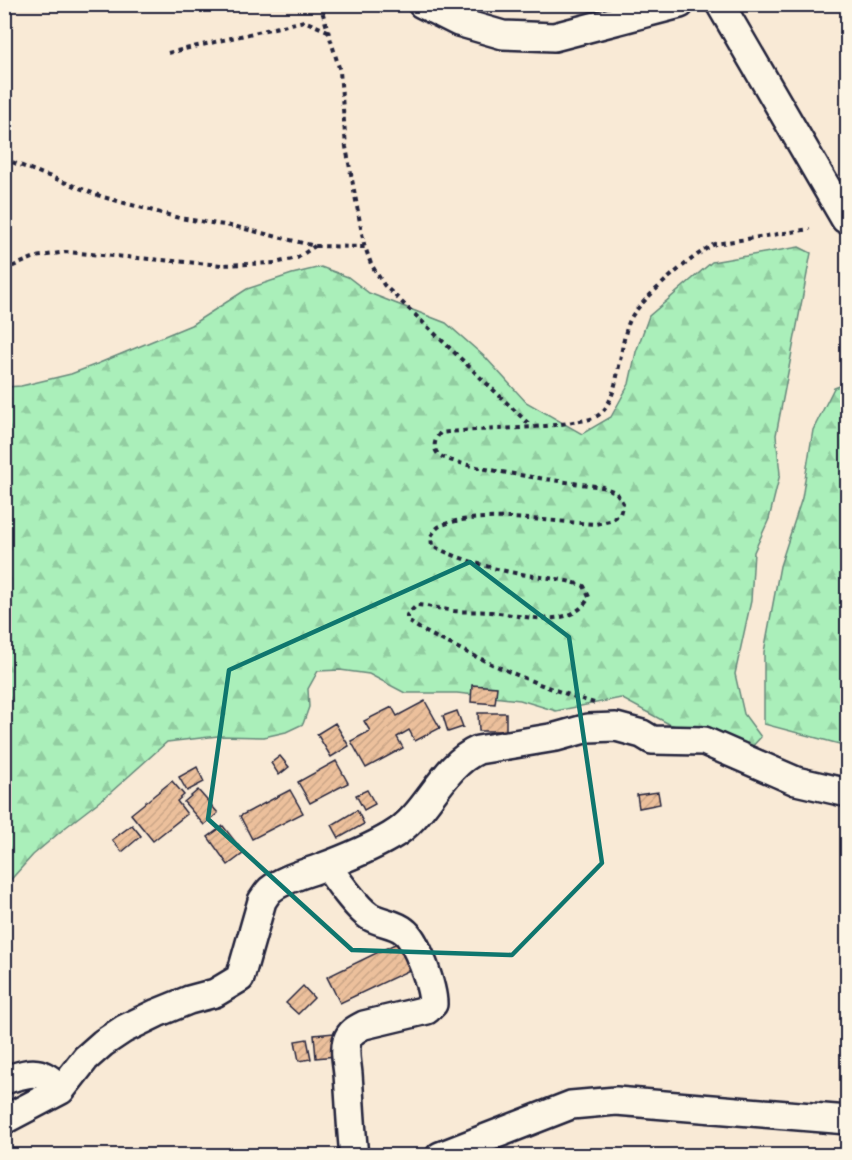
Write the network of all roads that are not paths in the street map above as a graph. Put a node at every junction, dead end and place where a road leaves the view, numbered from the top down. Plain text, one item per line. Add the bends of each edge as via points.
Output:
1 (422, 4) edge
2 (680, 4) edge
3 (720, 4) edge
4 (845, 219) dead end
5 (848, 793) edge
6 (328, 866) junction
7 (4, 1080) edge
8 (60, 1090) junction
9 (4, 1120) edge
10 (848, 1120) edge
11 (354, 1155) edge
12 (440, 1155) edge

1 - 2 street via 458,22 504,35 554,37
3 - 4 street
5 - 6 street via 796,781 704,741 652,740 616,727 588,728 470,753 437,787 410,824
6 - 8 street via 269,891 262,902 240,978 215,993 189,1000 124,1029 86,1058
6 - 11 street via 361,910 405,931 433,994 433,1004 427,1010 364,1025 349,1036 346,1054
7 - 8 street via 37,1072
8 - 9 street
10 - 12 street via 624,1101 591,1102 571,1105

